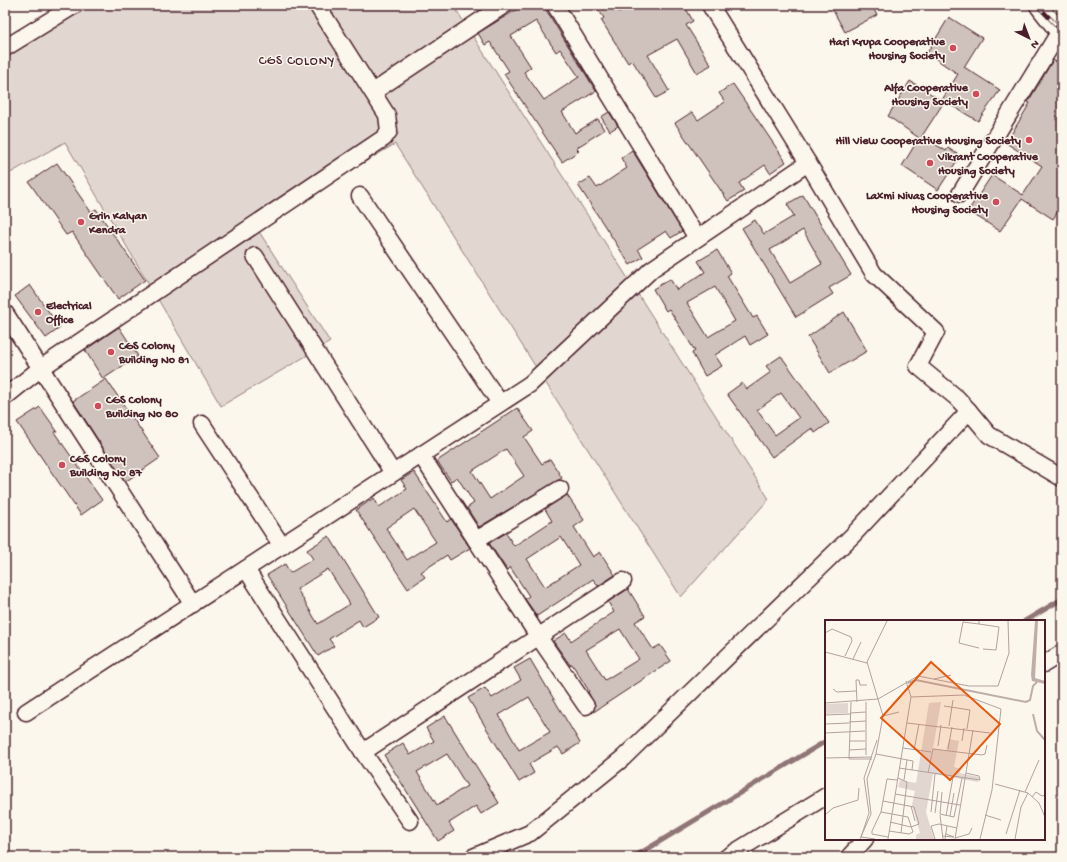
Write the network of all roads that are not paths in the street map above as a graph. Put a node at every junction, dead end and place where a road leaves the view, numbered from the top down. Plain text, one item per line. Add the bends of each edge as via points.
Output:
1 (75, 5) edge
2 (317, 5) edge
3 (504, 5) edge
4 (555, 5) edge
5 (710, 5) edge
6 (1041, 5) edge
7 (1061, 32) edge
8 (5, 48) edge
9 (373, 92) junction
10 (808, 162) junction
11 (960, 194) dead end
12 (360, 196) dead end
13 (697, 238) junction
14 (255, 256) dead end
15 (5, 313) edge
16 (41, 368) junction
17 (5, 397) edge
18 (500, 403) junction
19 (969, 411) junction
20 (202, 424) dead end
21 (421, 455) junction
22 (393, 473) junction
23 (1062, 478) edge
24 (560, 489) dead end
25 (476, 540) junction
26 (282, 546) junction
27 (246, 569) junction
28 (623, 581) dead end
29 (193, 604) junction
30 (538, 636) junction
31 (1062, 653) edge
32 (1045, 663) edge
33 (586, 706) dead end
34 (26, 712) dead end
35 (363, 752) junction
36 (825, 797) edge
37 (410, 821) dead end
38 (864, 840) edge
39 (472, 857) edge
40 (727, 857) edge
41 (849, 857) edge

1 - 8 street
2 - 9 street
3 - 9 street
4 - 13 street
5 - 10 street
6 - 7 main road
7 - 11 street
9 - 16 street via 387,115 389,131 384,138
10 - 13 street
10 - 19 street via 874,274 936,332 918,366
12 - 18 street
13 - 18 street via 652,269 530,384
14 - 22 street
15 - 16 street
16 - 17 street
16 - 29 street
18 - 21 street
19 - 23 street via 989,435
19 - 39 street via 852,536 623,758 530,833
20 - 26 street
21 - 22 street
21 - 25 street
22 - 26 street
24 - 25 street
25 - 30 street
26 - 27 street
27 - 29 street
27 - 35 street
28 - 30 street
29 - 34 street
30 - 33 street
30 - 35 street
31 - 32 street
35 - 37 street
36 - 40 street
38 - 41 street

